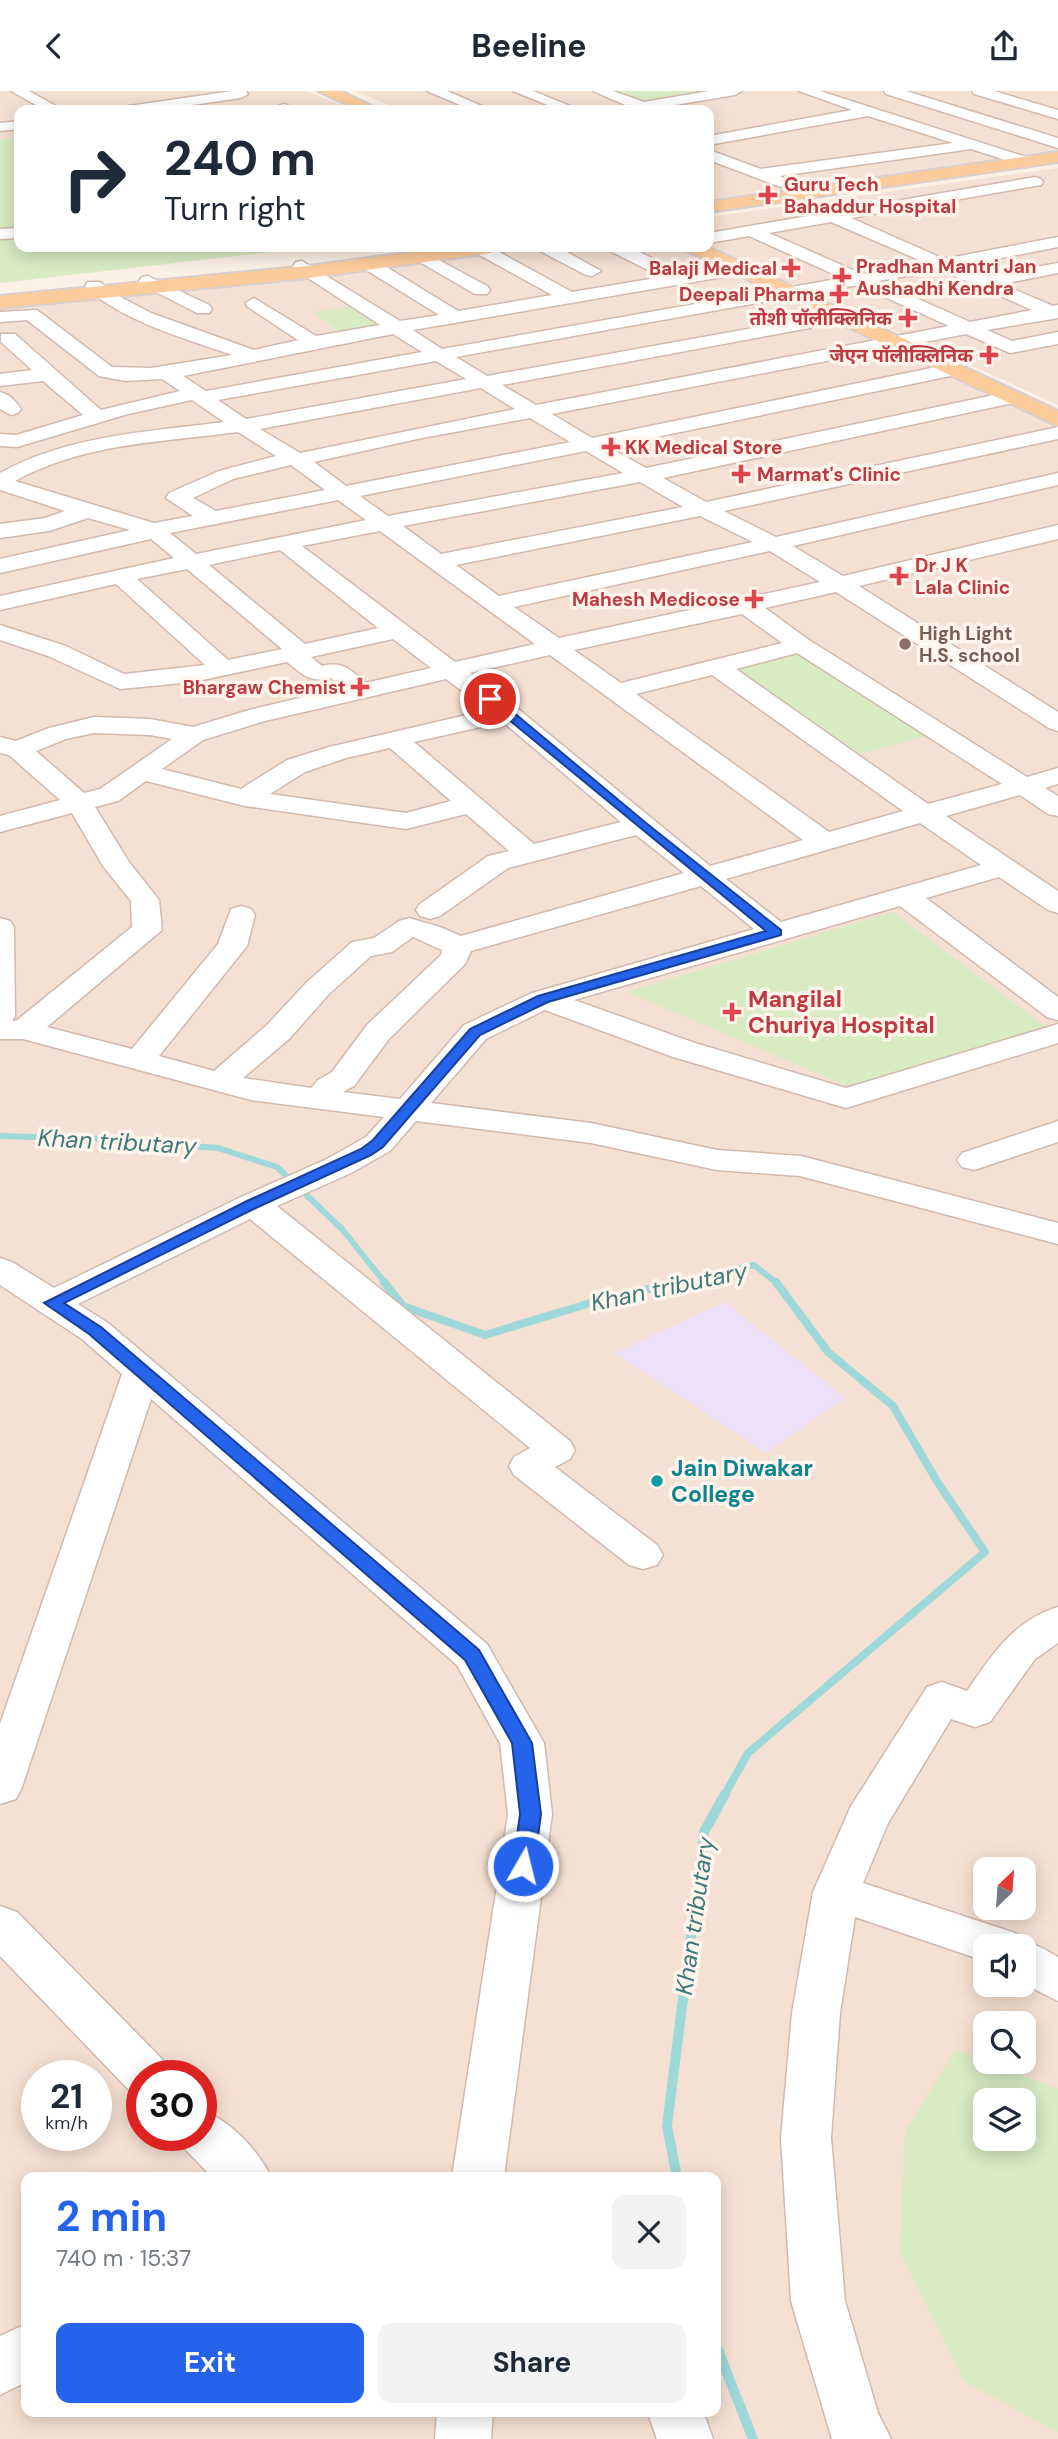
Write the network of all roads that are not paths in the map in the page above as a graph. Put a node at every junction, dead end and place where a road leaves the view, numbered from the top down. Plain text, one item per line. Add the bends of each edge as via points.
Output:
1 (164, 91) edge
2 (233, 91) edge
3 (326, 91) edge
4 (348, 91) edge
5 (434, 91) edge
6 (525, 91) edge
7 (600, 91) edge
8 (728, 91) edge
9 (891, 91) edge
10 (979, 91) edge
11 (55, 93) dead end
12 (23, 94) edge
13 (803, 96) edge
14 (117, 97) dead end
15 (190, 101) junction
16 (556, 104) junction
17 (46, 105) edge
18 (130, 105) edge
19 (167, 105) edge
20 (363, 105) edge
21 (368, 105) edge
22 (471, 105) edge
23 (550, 105) edge
24 (559, 105) edge
25 (639, 105) edge
26 (648, 105) edge
27 (870, 112) junction
28 (1058, 115) edge
29 (811, 122) junction
30 (848, 135) dead end
31 (714, 140) edge
32 (873, 143) dead end
33 (1058, 143) edge
34 (972, 145) junction
35 (911, 155) junction
36 (714, 157) edge
37 (1058, 160) edge
38 (1027, 162) junction
39 (1004, 171) junction
40 (761, 174) junction
41 (951, 178) junction
42 (1042, 187) junction
43 (983, 190) junction
44 (805, 193) junction
45 (714, 206) edge
46 (714, 206) edge
47 (856, 212) junction
48 (834, 217) junction
49 (897, 222) junction
50 (751, 231) junction
51 (866, 231) junction
52 (714, 236) edge
53 (839, 236) dead end
54 (812, 241) dead end
55 (1058, 242) edge
56 (931, 243) dead end
57 (785, 246) junction
58 (1030, 247) junction
59 (905, 248) junction
60 (714, 251) edge
61 (411, 252) edge
62 (458, 252) edge
63 (492, 252) edge
64 (559, 252) edge
65 (625, 252) edge
66 (704, 252) edge
67 (424, 257) junction
68 (1058, 258) edge
69 (643, 262) junction
70 (822, 262) junction
71 (369, 264) junction
72 (943, 265) junction
73 (1058, 268) edge
74 (305, 269) junction
75 (605, 269) junction
76 (740, 269) junction
77 (680, 279) junction
78 (860, 279) junction
79 (537, 280) junction
80 (984, 282) junction
81 (152, 284) junction
82 (1058, 284) edge
83 (97, 289) junction
84 (481, 290) junction
85 (612, 291) junction
86 (795, 292) junction
87 (1007, 292) junction
88 (0, 295) edge
89 (953, 295) junction
90 (570, 298) junction
91 (899, 298) junction
92 (423, 300) junction
93 (0, 302) edge
94 (254, 303) dead end
95 (25, 307) junction
96 (920, 307) junction
97 (510, 308) junction
98 (1056, 312) edge
99 (144, 314) junction
100 (661, 316) junction
101 (0, 317) edge
102 (455, 317) junction
103 (842, 317) junction
104 (398, 328) junction
105 (965, 328) junction
106 (56, 331) junction
107 (549, 335) junction
108 (4, 338) edge
109 (1058, 338) edge
110 (706, 341) junction
111 (903, 341) junction
112 (314, 343) junction
113 (289, 348) junction
114 (437, 354) junction
115 (251, 355) junction
116 (595, 361) junction
117 (96, 365) junction
118 (763, 369) junction
119 (954, 369) junction
120 (47, 372) junction
121 (165, 372) junction
122 (330, 375) junction
123 (0, 380) edge
124 (486, 383) junction
125 (647, 389) junction
126 (201, 395) junction
127 (829, 397) junction
128 (1013, 397) junction
129 (371, 402) junction
130 (531, 411) junction
131 (1058, 411) edge
132 (99, 417) junction
133 (719, 419) junction
134 (885, 425) junction
135 (242, 426) junction
136 (417, 433) junction
137 (1058, 433) edge
138 (0, 440) edge
139 (586, 443) junction
140 (771, 448) junction
141 (948, 457) junction
142 (295, 459) junction
143 (469, 467) junction
144 (642, 476) junction
145 (1058, 479) edge
146 (831, 482) junction
147 (4, 487) edge
148 (1012, 490) junction
149 (341, 492) junction
150 (515, 498) junction
151 (1035, 501) dead end
152 (704, 510) junction
153 (86, 511) junction
154 (894, 516) junction
155 (213, 518) junction
156 (384, 524) junction
157 (918, 529) dead end
158 (0, 531) edge
159 (154, 531) junction
160 (1058, 532) edge
161 (583, 535) junction
162 (941, 542) dead end
163 (285, 543) junction
164 (774, 544) junction
165 (602, 548) dead end
166 (965, 555) junction
167 (622, 561) dead end
168 (188, 562) junction
169 (435, 562) junction
170 (0, 566) edge
171 (642, 574) junction
172 (119, 575) junction
173 (840, 584) junction
174 (663, 588) dead end
175 (683, 602) dead end
176 (0, 603) edge
177 (494, 604) junction
178 (745, 605) junction
179 (704, 615) junction
180 (397, 631) junction
181 (0, 632) edge
182 (801, 645) junction
183 (552, 647) junction
184 (297, 653) junction
185 (716, 666) junction
186 (224, 669) junction
187 (453, 670) junction
188 (120, 682) junction
189 (360, 691) junction
190 (614, 692) junction
191 (508, 713) junction
192 (1055, 718) edge
193 (94, 725) junction
194 (194, 735) junction
195 (397, 741) junction
196 (11, 756) edge
197 (141, 772) junction
198 (1058, 776) edge
199 (1023, 786) junction
200 (245, 798) junction
201 (79, 803) junction
202 (472, 804) junction
203 (1058, 809) edge
204 (926, 815) junction
205 (0, 824) edge
206 (641, 825) junction
207 (824, 842) junction
208 (529, 855) junction
209 (1003, 867) junction
210 (705, 877) junction
211 (905, 896) junction
212 (1058, 904) edge
213 (430, 911) dead end
214 (241, 915) dead end
215 (0, 927) edge
216 (776, 932) junction
217 (0, 940) edge
218 (458, 946) junction
219 (543, 999) junction
220 (1058, 1011) edge
221 (5, 1020) edge
222 (1058, 1033) edge
223 (140, 1059) junction
224 (221, 1081) junction
225 (321, 1097) junction
226 (409, 1108) junction
227 (1058, 1131) edge
228 (974, 1160) dead end
229 (260, 1201) junction
230 (1058, 1234) edge
231 (0, 1269) edge
232 (52, 1303) junction
233 (142, 1371) junction
234 (643, 1555) dead end
235 (1058, 1622) edge
236 (0, 1787) edge
237 (836, 1892) junction
238 (973, 1938) edge
239 (8, 1947) edge
240 (1036, 1968) edge
241 (1058, 1981) edge
242 (130, 2060) edge
243 (217, 2148) edge
244 (240, 2172) edge
245 (479, 2172) edge
246 (21, 2353) edge
247 (0, 2369) edge
248 (465, 2417) edge
249 (677, 2417) edge
250 (463, 2439) edge
251 (685, 2439) edge
252 (863, 2439) edge

1 - 15 street
2 - 15 street via 241,94
3 - 20 main road
4 - 21 main road
5 - 22 street
6 - 16 street
7 - 25 street
8 - 26 street
9 - 33 street
10 - 28 street
11 - 12 street
12 - 17 street
13 - 27 street via 825,97
14 - 18 street
15 - 19 street
16 - 23 street
16 - 24 street
27 - 29 street
27 - 34 street
29 - 30 street
29 - 31 street
32 - 35 street
34 - 35 street
34 - 38 street
35 - 40 street
36 - 40 street
37 - 38 main road
37 - 39 main road
38 - 44 main road
39 - 41 main road
39 - 42 street
40 - 44 street
41 - 43 street
41 - 46 main road
42 - 43 street
42 - 49 street
43 - 47 street
44 - 45 main road
47 - 48 street
47 - 49 street
48 - 50 street
48 - 51 street
49 - 51 street
50 - 52 street
50 - 57 street
51 - 53 street
51 - 59 street
54 - 57 street
55 - 58 street
56 - 59 street
57 - 70 street
58 - 68 street
58 - 72 street
59 - 70 street
59 - 72 street
60 - 86 main road
61 - 74 main road
62 - 67 main road
63 - 79 street
64 - 75 street
65 - 69 street
66 - 76 main road
67 - 71 main road
67 - 84 street
69 - 75 street
69 - 77 street
70 - 78 street
71 - 74 main road
71 - 92 street
72 - 78 street
72 - 80 street
73 - 80 street
74 - 81 main road
74 - 104 street
75 - 79 street
76 - 77 street
76 - 86 main road
77 - 85 street
78 - 86 street
78 - 91 street
79 - 84 street
79 - 90 street
80 - 87 street
80 - 89 street
81 - 83 main road
81 - 99 street via 195,305
82 - 87 street
83 - 88 main road
83 - 95 main road
83 - 99 street
84 - 92 street
85 - 90 street
85 - 100 street
86 - 100 street
86 - 103 main road
86 - 111 main road
87 - 89 street
87 - 98 street
89 - 91 street
89 - 96 street
90 - 97 street
91 - 96 street
92 - 102 street
93 - 95 main road
94 - 112 street
95 - 101 street
95 - 106 street
96 - 105 street
97 - 102 street
97 - 107 street
98 - 105 street
99 - 115 street
100 - 107 street
100 - 110 street
102 - 104 street
103 - 110 street
103 - 111 main road
104 - 112 street
104 - 114 street
105 - 109 street via 1010,347
105 - 111 street
106 - 108 street
106 - 117 street
107 - 114 street
107 - 116 street
108 - 120 street
110 - 116 street
110 - 118 street
111 - 118 street
111 - 119 main road
111 - 131 main road
112 - 113 street
113 - 115 street
113 - 122 street
114 - 122 street
114 - 124 street
115 - 121 street
116 - 124 street
116 - 125 street
117 - 120 street
117 - 121 street via 112,373
118 - 125 street
118 - 127 street
119 - 127 street
119 - 128 main road
120 - 123 street
120 - 132 street
121 - 126 street
122 - 126 street
122 - 129 street
124 - 129 street
124 - 130 street
125 - 130 street
125 - 133 street
126 - 132 street
126 - 135 street
127 - 133 street
127 - 134 street
128 - 131 main road
128 - 134 street
129 - 135 street
129 - 136 street
130 - 136 street
130 - 139 street
132 - 138 street via 17,441
133 - 139 street
133 - 140 street
134 - 140 street
134 - 141 street
135 - 142 street
135 - 147 street via 76,450 46,458
136 - 142 street
136 - 143 street
137 - 141 street
139 - 143 street
139 - 144 street
140 - 144 street
140 - 146 street
141 - 146 street
141 - 148 street
142 - 149 street
142 - 155 street via 226,475 177,499
143 - 149 street
143 - 150 street
144 - 150 street
144 - 152 street
145 - 148 street
146 - 152 street
146 - 154 street
147 - 153 street
148 - 151 street
148 - 154 street
149 - 155 street
149 - 156 street
150 - 156 street
150 - 161 street
152 - 161 street
152 - 164 street
153 - 158 street via 48,524
153 - 159 street
154 - 157 street
154 - 164 street
155 - 159 street
156 - 163 street
156 - 169 street
159 - 168 street
159 - 170 street
160 - 166 street
161 - 165 street
161 - 169 street
162 - 166 street
163 - 168 street
163 - 180 street
164 - 171 street
164 - 173 street
166 - 173 street
167 - 171 street
168 - 172 street
168 - 184 street
169 - 177 street
171 - 174 street
171 - 177 street
172 - 176 street
172 - 186 street
173 - 178 street
173 - 192 street
175 - 179 street
177 - 183 street
178 - 179 street
178 - 182 street
179 - 183 street
180 - 184 street
180 - 187 street
181 - 188 street via 57,651
182 - 185 street
182 - 199 street
183 - 187 street
183 - 190 street
184 - 186 street
184 - 189 street via 317,674 336,670
185 - 190 street
185 - 204 street
186 - 188 street
187 - 189 street
187 - 191 street
188 - 193 street
189 - 194 street
190 - 207 street
191 - 195 street
191 - 206 street
193 - 194 street via 150,727
193 - 196 street via 58,733
194 - 197 street
195 - 200 street via 296,766
195 - 202 street
196 - 201 street
197 - 200 street
197 - 201 street via 109,795
198 - 199 street
199 - 203 street
199 - 204 street
200 - 202 street via 406,821
201 - 205 street
201 - 221 street via 117,866 145,900 147,930
202 - 208 street
204 - 207 street
204 - 209 street
206 - 208 street
206 - 210 street
207 - 210 street
208 - 213 street via 498,862
209 - 211 street
209 - 212 street
210 - 216 street
210 - 218 street
211 - 216 street
211 - 220 street
214 - 223 street via 232,946
215 - 217 street
216 - 219 street
217 - 221 street
218 - 224 street via 409,927 382,946 362,948
218 - 225 street via 455,958 378,1032 343,1079
219 - 222 street via 684,1050 846,1098
219 - 226 street via 475,1032
221 - 223 street
223 - 224 street
224 - 225 street via 251,1090
225 - 226 street
226 - 229 street via 378,1143
226 - 230 street via 590,1133 716,1160 800,1165
227 - 228 street
229 - 232 street
229 - 234 street via 556,1451 528,1466
231 - 232 street
232 - 233 street via 95,1331
233 - 236 street
233 - 245 street via 472,1655 522,1743 530,1814
235 - 237 street via 1020,1648 975,1711 942,1697 867,1818
237 - 238 street
237 - 252 street via 816,2013 806,2138 818,2301
239 - 242 street
240 - 241 street
243 - 244 street
246 - 247 street
248 - 250 street
249 - 251 street

